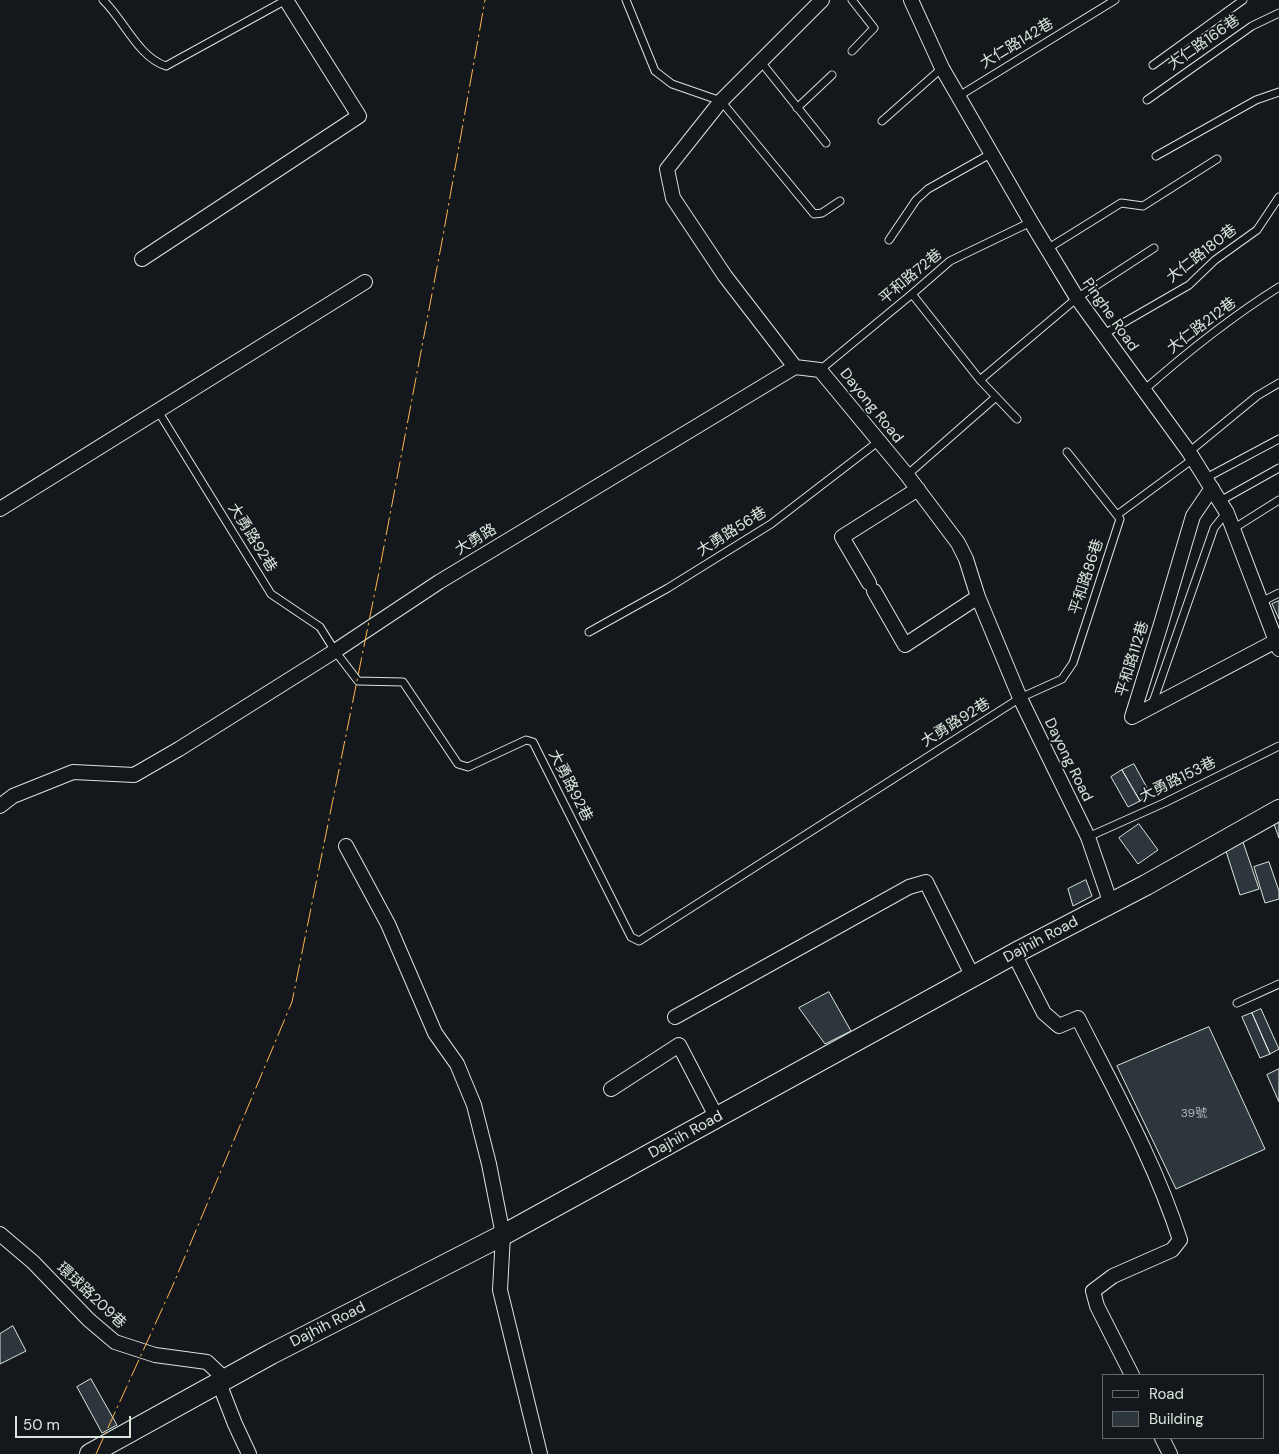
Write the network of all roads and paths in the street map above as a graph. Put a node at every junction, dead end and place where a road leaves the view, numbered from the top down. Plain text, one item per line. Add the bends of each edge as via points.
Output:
1 (103, 0) edge
2 (286, 0) edge
3 (626, 0) edge
4 (822, 0) edge
5 (852, 0) edge
6 (911, 0) edge
7 (1115, 0) edge
8 (1243, 0) edge
9 (1279, 13) edge
10 (852, 51) dead end
11 (761, 62) junction
12 (1153, 65) dead end
13 (942, 68) junction
14 (832, 75) dead end
15 (1279, 92) edge
16 (959, 96) junction
17 (1147, 100) dead end
18 (721, 101) junction
19 (797, 108) junction
20 (882, 121) dead end
21 (826, 143) dead end
22 (992, 154) junction
23 (1156, 156) dead end
24 (1217, 158) dead end
25 (1279, 197) edge
26 (840, 202) dead end
27 (1031, 222) junction
28 (889, 240) dead end
29 (1154, 248) dead end
30 (1047, 249) junction
31 (142, 259) dead end
32 (365, 282) dead end
33 (1279, 287) edge
34 (912, 294) junction
35 (1077, 298) junction
36 (1104, 334) junction
37 (795, 367) junction
38 (820, 370) junction
39 (980, 380) junction
40 (1279, 383) edge
41 (1144, 390) junction
42 (996, 397) junction
43 (158, 411) junction
44 (1017, 419) dead end
45 (1279, 438) edge
46 (879, 441) junction
47 (1067, 452) dead end
48 (1191, 456) junction
49 (1279, 468) edge
50 (906, 475) junction
51 (1209, 483) junction
52 (918, 489) junction
53 (1279, 500) edge
54 (1223, 507) junction
55 (0, 509) edge
56 (1117, 515) junction
57 (1233, 529) junction
58 (1279, 593) edge
59 (978, 598) junction
60 (1261, 602) junction
61 (589, 632) dead end
62 (1278, 645) edge
63 (335, 651) junction
64 (1020, 698) junction
65 (1151, 708) junction
66 (1279, 746) edge
67 (0, 806) edge
68 (1279, 810) edge
69 (1088, 837) junction
70 (346, 846) dead end
71 (1111, 904) junction
72 (1014, 954) junction
73 (973, 977) junction
74 (1279, 984) edge
75 (1237, 1003) dead end
76 (675, 1017) dead end
77 (611, 1089) dead end
78 (717, 1118) junction
79 (0, 1234) edge
80 (503, 1235) junction
81 (1131, 1374) edge
82 (222, 1381) junction
83 (1162, 1439) edge
84 (90, 1454) edge
85 (249, 1454) edge
86 (540, 1454) edge
87 (1170, 1454) edge

1 - 2 lane via 147,56 166,66
2 - 31 street via 359,116
3 - 18 lane via 656,71 672,84
4 - 11 street
5 - 10 lane via 874,28
6 - 13 street, Pinghe Road
7 - 16 lane, 大仁路142巷
8 - 12 lane
9 - 17 lane, 大仁路166巷 via 1252,26
11 - 18 street
11 - 19 lane
13 - 16 street, Pinghe Road
13 - 20 lane
14 - 19 lane
15 - 23 lane via 1256,100
16 - 22 street, Pinghe Road
18 - 26 lane via 814,214
18 - 37 street via 667,168 674,198 725,276
19 - 21 lane
22 - 27 street, Pinghe Road
22 - 28 lane via 928,189 916,200
24 - 30 lane via 1143,206 1121,203
25 - 36 lane, 大仁路180巷 via 1256,230 1214,260 1189,285
27 - 30 street, Pinghe Road
27 - 34 lane, 平和路72巷 via 950,261
29 - 35 lane
30 - 35 street, Pinghe Road
32 - 43 street
33 - 41 lane, 大仁路212巷 via 1178,360
34 - 38 lane, 平和路72巷
34 - 39 lane
35 - 36 street, Pinghe Road
35 - 39 lane
36 - 41 street, Pinghe Road
37 - 38 street, Dayong Road
37 - 63 street, 大勇路 via 439,582
38 - 46 street, Dayong Road
39 - 42 lane
40 - 48 lane via 1257,396
41 - 48 street, Pinghe Road
42 - 44 lane
42 - 50 lane
43 - 55 street
43 - 63 lane, 大勇路92巷 via 270,594 320,627
45 - 51 lane
46 - 50 street, Dayong Road
46 - 61 lane, 大勇路56巷 via 771,524
47 - 56 lane
48 - 51 street, Pinghe Road
48 - 56 lane
49 - 54 lane
50 - 52 street, Dayong Road
51 - 54 street, Pinghe Road
51 - 65 street, 平和路112巷 via 1192,516 1132,717
52 - 59 street, Dayong Road via 958,543
52 - 59 street via 842,537 905,645
53 - 57 lane
54 - 57 street, Pinghe Road
54 - 65 lane
56 - 64 lane, 平和路86巷 via 1120,519 1073,662 1062,679
57 - 60 street, Pinghe Road
58 - 60 lane
59 - 64 street, Dayong Road
60 - 62 street, Pinghe Road
62 - 65 street, 平和路112巷
63 - 64 lane, 大勇路92巷 via 358,681 403,682 458,764 468,767 526,740 533,742 631,937 639,941
63 - 67 street, 大勇路 via 134,775 73,772 13,796
64 - 69 street, Dayong Road
66 - 69 lane, 大勇路153巷
68 - 71 street, Dajhih Road
69 - 71 street, Dayong Road
70 - 80 street via 388,924 435,1033 457,1064 474,1105
71 - 72 street, Dajhih Road
72 - 73 street, Dajhih Road
72 - 81 street via 1044,1013 1059,1026 1078,1018 1140,1139 1169,1205 1180,1240 1172,1250 1113,1276 1093,1291 1097,1306
73 - 76 street via 926,882 908,887
73 - 78 street, Dajhih Road
74 - 75 lane
77 - 78 street via 678,1045
78 - 80 street, Dajhih Road
79 - 82 street, 環球路209巷 via 115,1342 155,1355 207,1362
80 - 82 street, Dajhih Road
80 - 86 street via 500,1290
82 - 84 street, Dajhih Road
82 - 85 street via 235,1424
83 - 87 street

